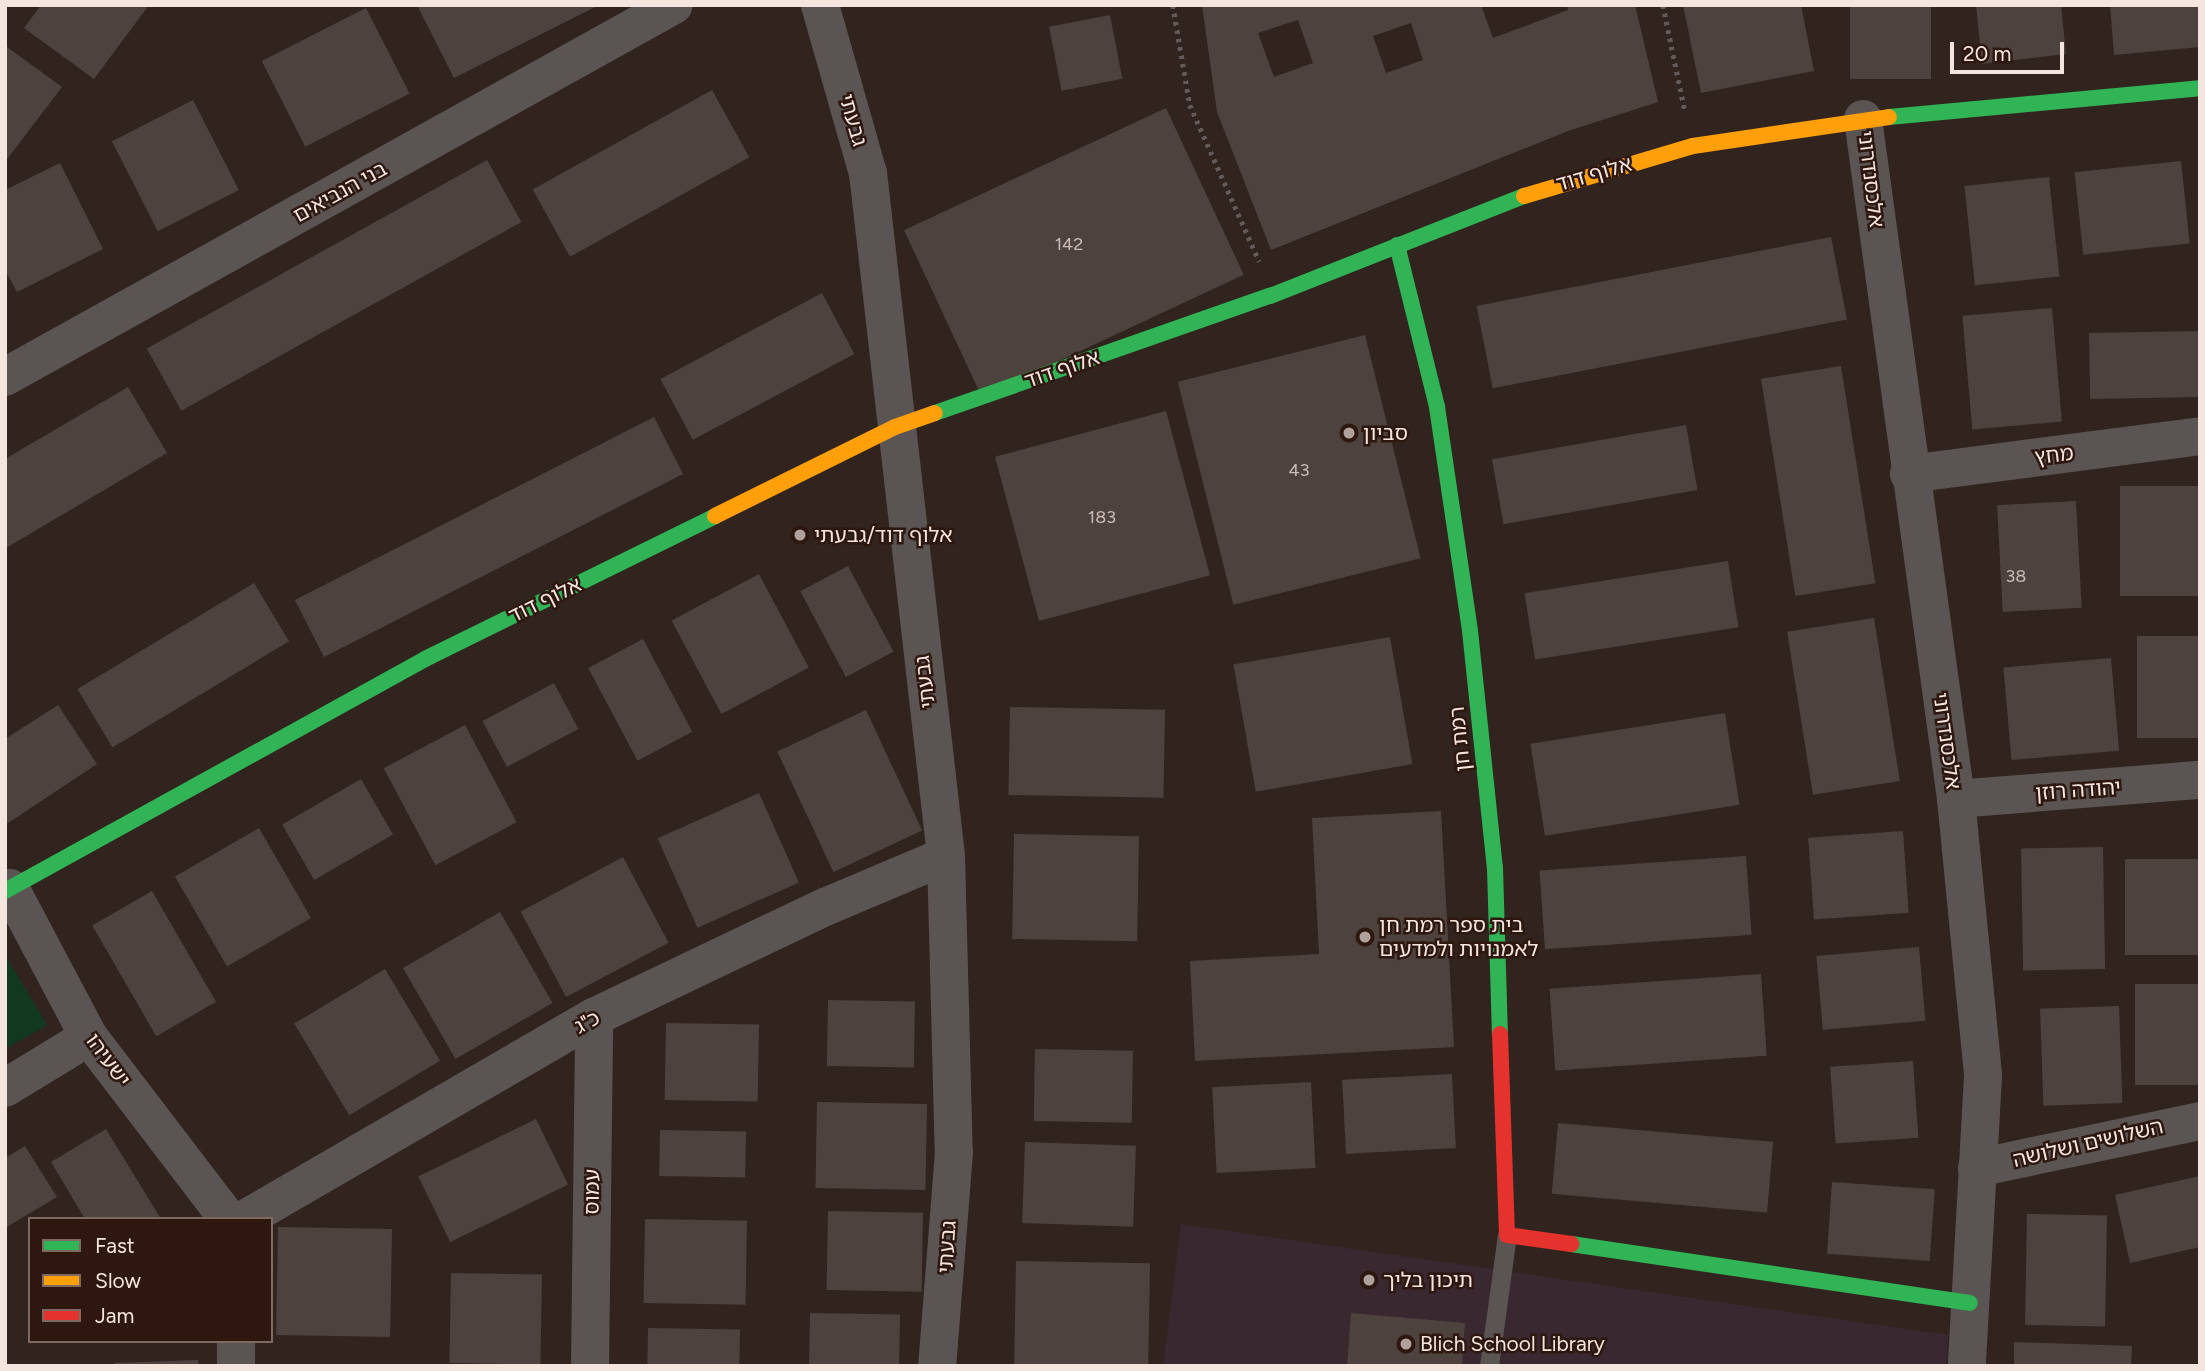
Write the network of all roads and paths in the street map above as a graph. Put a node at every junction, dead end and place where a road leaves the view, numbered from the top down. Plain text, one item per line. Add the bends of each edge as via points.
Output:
1 (674, 5) edge
2 (820, 5) edge
3 (1173, 5) edge
4 (1663, 5) edge
5 (2200, 88) edge
6 (1863, 119) junction
7 (1693, 146) junction
8 (1397, 245) junction
9 (1270, 296) junction
10 (5, 377) edge
11 (895, 427) junction
12 (2200, 436) edge
13 (1909, 474) junction
14 (2200, 780) edge
15 (1956, 799) junction
16 (946, 856) junction
17 (7, 890) edge
18 (594, 1017) junction
19 (89, 1037) junction
20 (5, 1088) edge
21 (2200, 1121) edge
22 (1978, 1168) junction
23 (226, 1217) edge
24 (248, 1217) edge
25 (1507, 1235) junction
26 (1969, 1303) junction
27 (236, 1343) edge
28 (236, 1366) edge
29 (590, 1366) edge
30 (937, 1366) edge
31 (1489, 1366) edge
32 (1967, 1366) edge

1 - 10 street, בני הנביאים
2 - 11 street, גבעתי via 868,173
3 - 9 path via 1190,105 1257,255
4 - 7 path
5 - 6 street, אלוף דוד
6 - 7 street, אלוף דוד
6 - 13 street, אלכסנדרוני
7 - 8 street, אלוף דוד via 1544,188
8 - 9 street, אלוף דוד
8 - 25 street, רמת חן via 1437,407 1471,645 1495,868
9 - 11 street, אלוף דוד
11 - 16 street, גבעתי
11 - 17 street, אלוף דוד via 425,659
12 - 13 street, מחץ
13 - 15 street, אלכסנדרוני
14 - 15 street, יהודה רוזן
15 - 22 street, אלכסנדרוני via 1983,1076
16 - 18 street, כ"ג via 825,907
16 - 30 street, גבעתי via 954,1152
17 - 19 street, ישעיהו
18 - 24 street, כ"ג
18 - 29 street, עמוס
19 - 20 street
19 - 23 street, ישעיהו
21 - 22 street, השלושים ושלושה
22 - 26 street, אלכסנדרוני
25 - 26 street
25 - 31 lane
26 - 32 street, אלכסנדרוני
27 - 28 street

